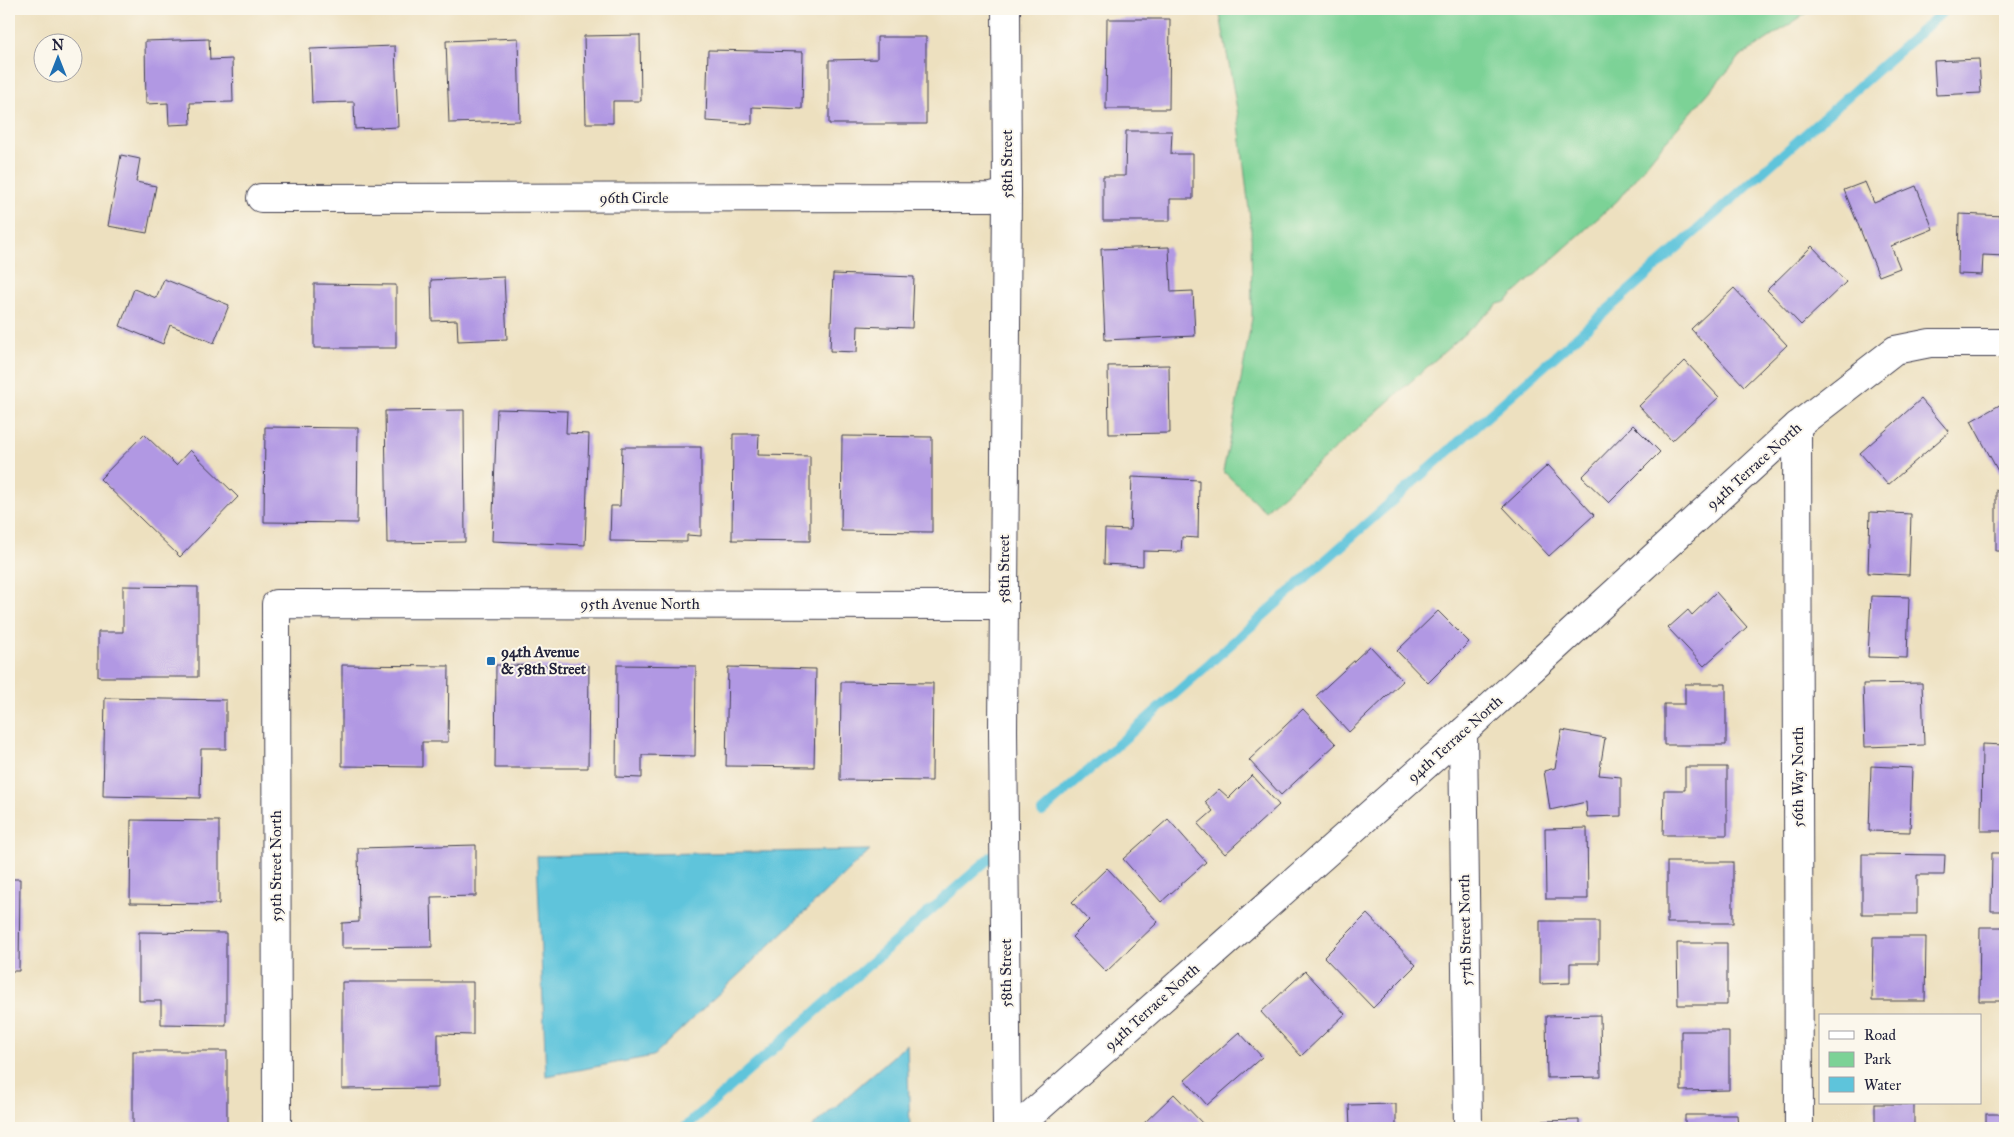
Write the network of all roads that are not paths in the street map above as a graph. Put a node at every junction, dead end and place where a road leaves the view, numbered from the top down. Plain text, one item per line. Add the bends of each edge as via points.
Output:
1 (1006, 9) edge
2 (1007, 193) junction
3 (261, 198) dead end
4 (2005, 343) edge
5 (1797, 426) junction
6 (276, 604) joint
7 (1004, 605) junction
8 (1463, 732) junction
9 (277, 1128) edge
10 (1007, 1128) edge
11 (1016, 1128) edge
12 (1468, 1128) edge
13 (1799, 1128) edge

1 - 2 street, 58th Street
2 - 3 street, 96th Circle via 991,197
2 - 7 street, 58th Street
4 - 5 street, 94th Terrace North via 1930,343 1895,350
5 - 8 street, 94th Terrace North
5 - 13 street, 56th Way North
6 - 7 street, 95th Avenue North
6 - 9 street, 59th Street North
7 - 10 street, 58th Street
8 - 11 street, 94th Terrace North
8 - 12 street, 57th Street North

